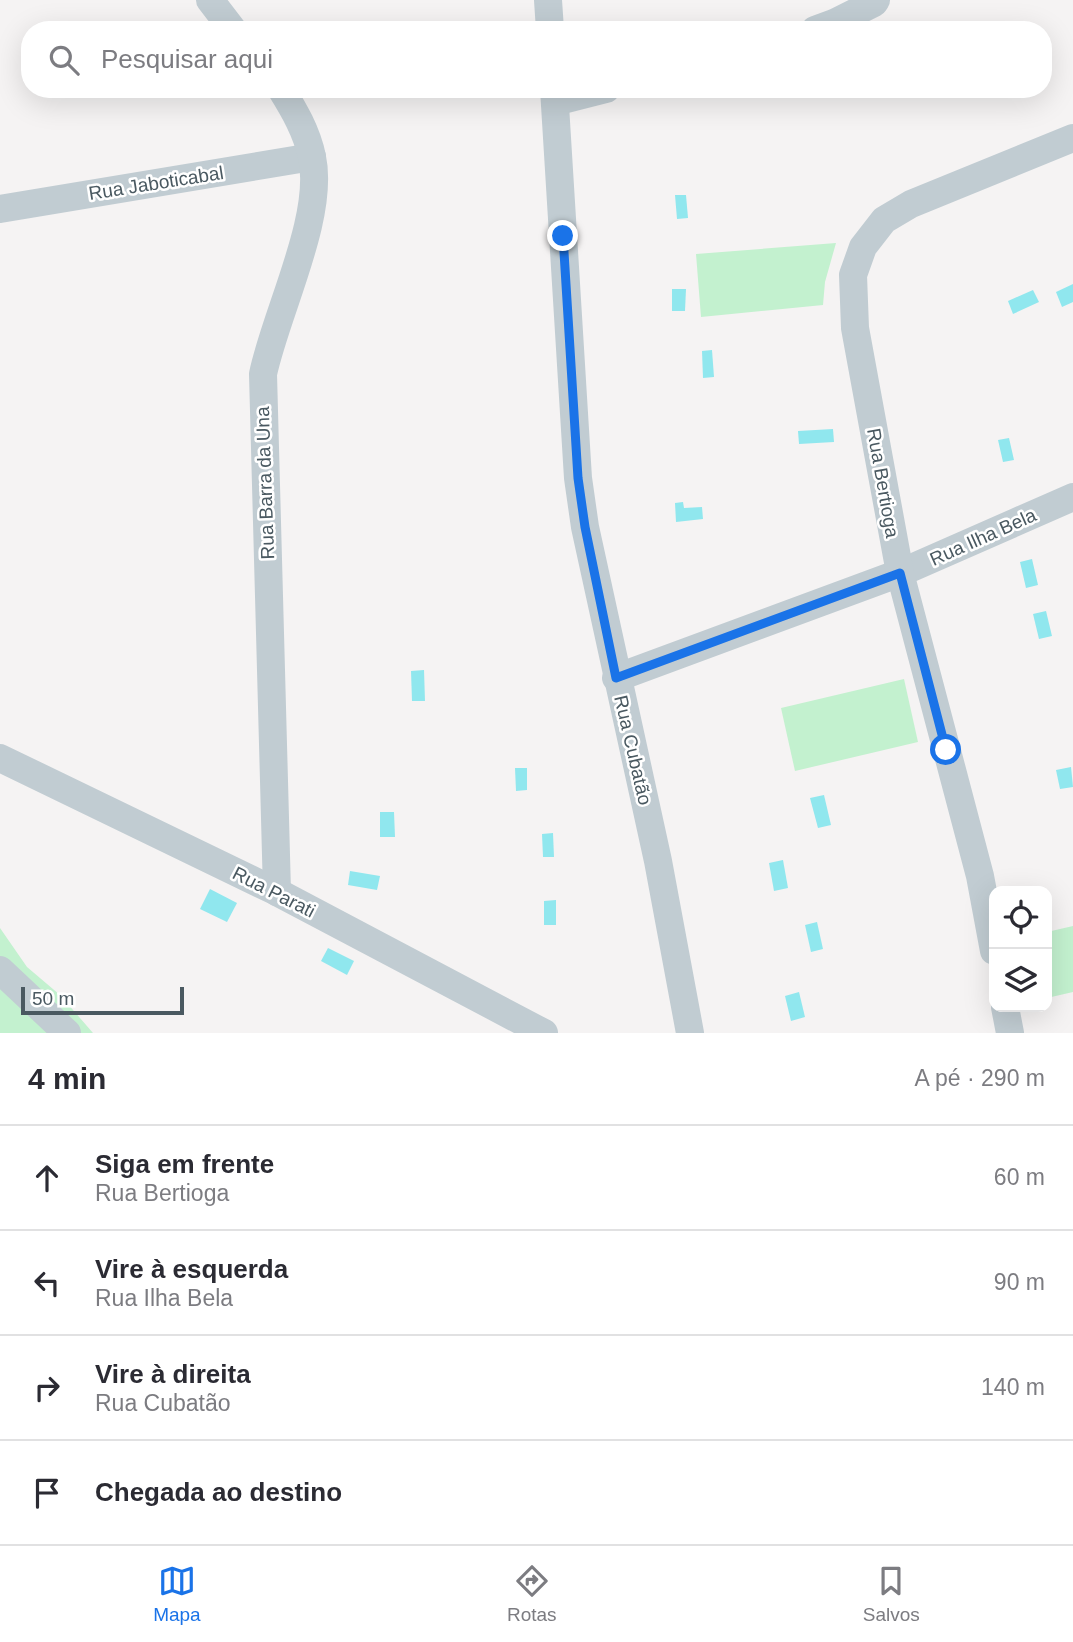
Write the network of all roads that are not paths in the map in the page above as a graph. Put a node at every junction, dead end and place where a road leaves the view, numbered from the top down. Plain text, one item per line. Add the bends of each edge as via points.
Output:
1 (210, 0) edge
2 (548, 0) edge
3 (876, 0) edge
4 (226, 21) edge
5 (549, 21) edge
6 (838, 21) edge
7 (287, 98) edge
8 (555, 98) edge
9 (1073, 138) edge
10 (312, 158) junction
11 (0, 209) edge
12 (1073, 497) edge
13 (900, 573) junction
14 (616, 678) junction
15 (0, 758) edge
16 (277, 892) junction
17 (994, 949) edge
18 (0, 970) edge
19 (1006, 1012) edge
20 (67, 1033) edge
21 (544, 1033) edge
22 (690, 1033) edge
23 (1010, 1033) edge

1 - 4 street
2 - 5 street
3 - 6 street
7 - 10 street, Rua Barra da Una
8 - 14 street, Rua Cubatão via 578,478
9 - 13 street, Rua Bertioga via 911,204 884,220 863,247 853,275 855,328
10 - 11 street, Rua Jaboticabal
10 - 16 street, Rua Barra da Una via 314,196 304,240 262,374
12 - 13 street, Rua Ilha Bela
13 - 14 street, Rua Ilha Bela
13 - 17 street, Rua Bertioga via 980,876
14 - 22 street, Rua Cubatão via 658,861
15 - 16 street, Rua Parati
16 - 21 street, Rua Parati
18 - 20 street
19 - 23 street

